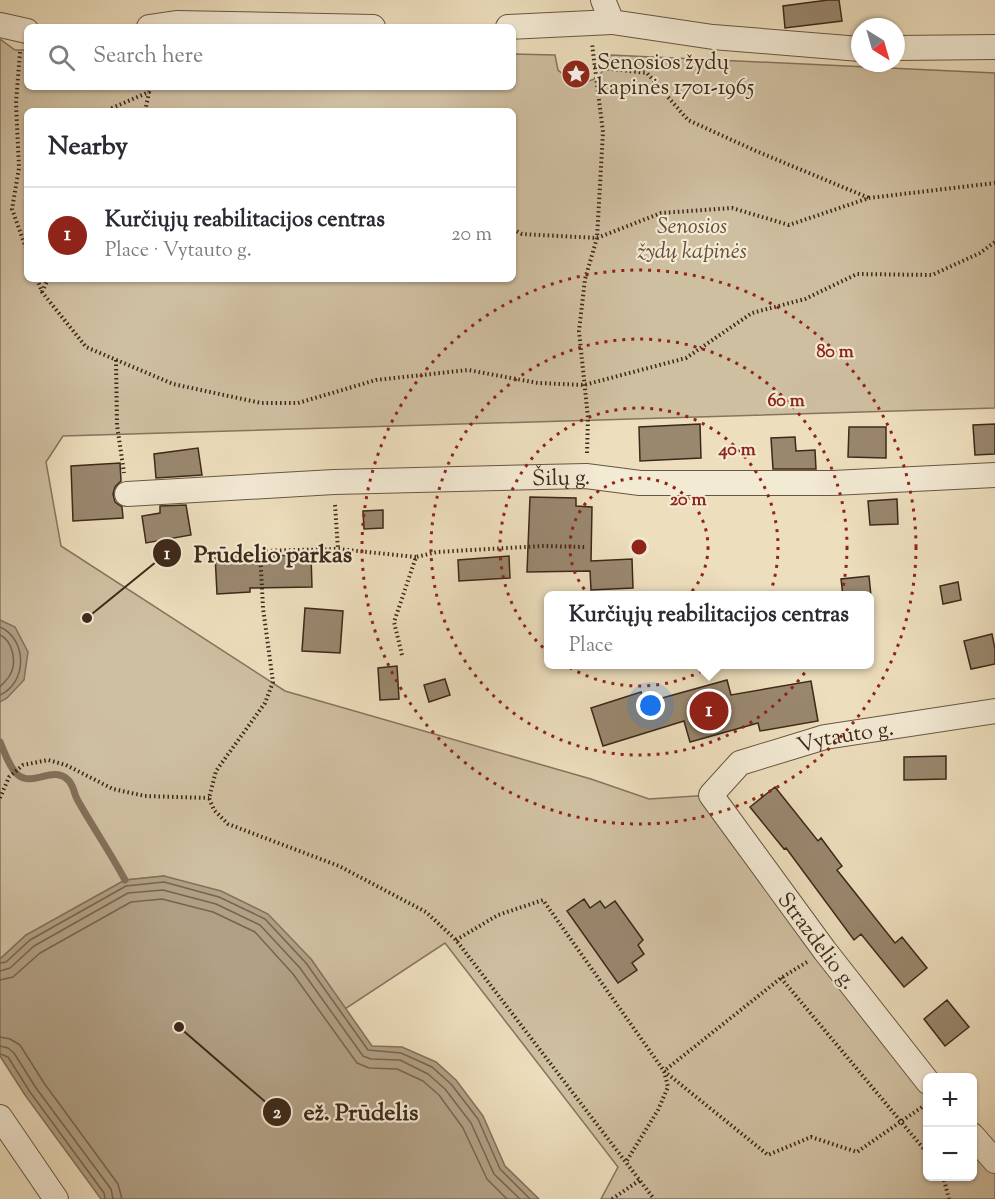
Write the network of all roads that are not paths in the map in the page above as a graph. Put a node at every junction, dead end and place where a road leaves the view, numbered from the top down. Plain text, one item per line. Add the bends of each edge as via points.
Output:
1 (603, 0) edge
2 (601, 22) junction
3 (169, 24) edge
4 (226, 24) edge
5 (516, 27) edge
6 (995, 47) edge
7 (851, 48) edge
8 (905, 48) edge
9 (995, 475) edge
10 (127, 494) road end
11 (995, 711) edge
12 (711, 795) joint
13 (923, 1077) edge
14 (0, 1117) edge
15 (977, 1141) edge
16 (995, 1161) edge
17 (56, 1199) edge

1 - 2 street
2 - 5 street
2 - 7 street via 713,37
3 - 4 street
6 - 8 street
9 - 10 street, Šilų g. via 719,484 640,483 586,476 334,482
11 - 12 street, Vytauto g. via 825,736 740,763
12 - 13 street, Strazdelio g.
14 - 17 street
15 - 16 street

